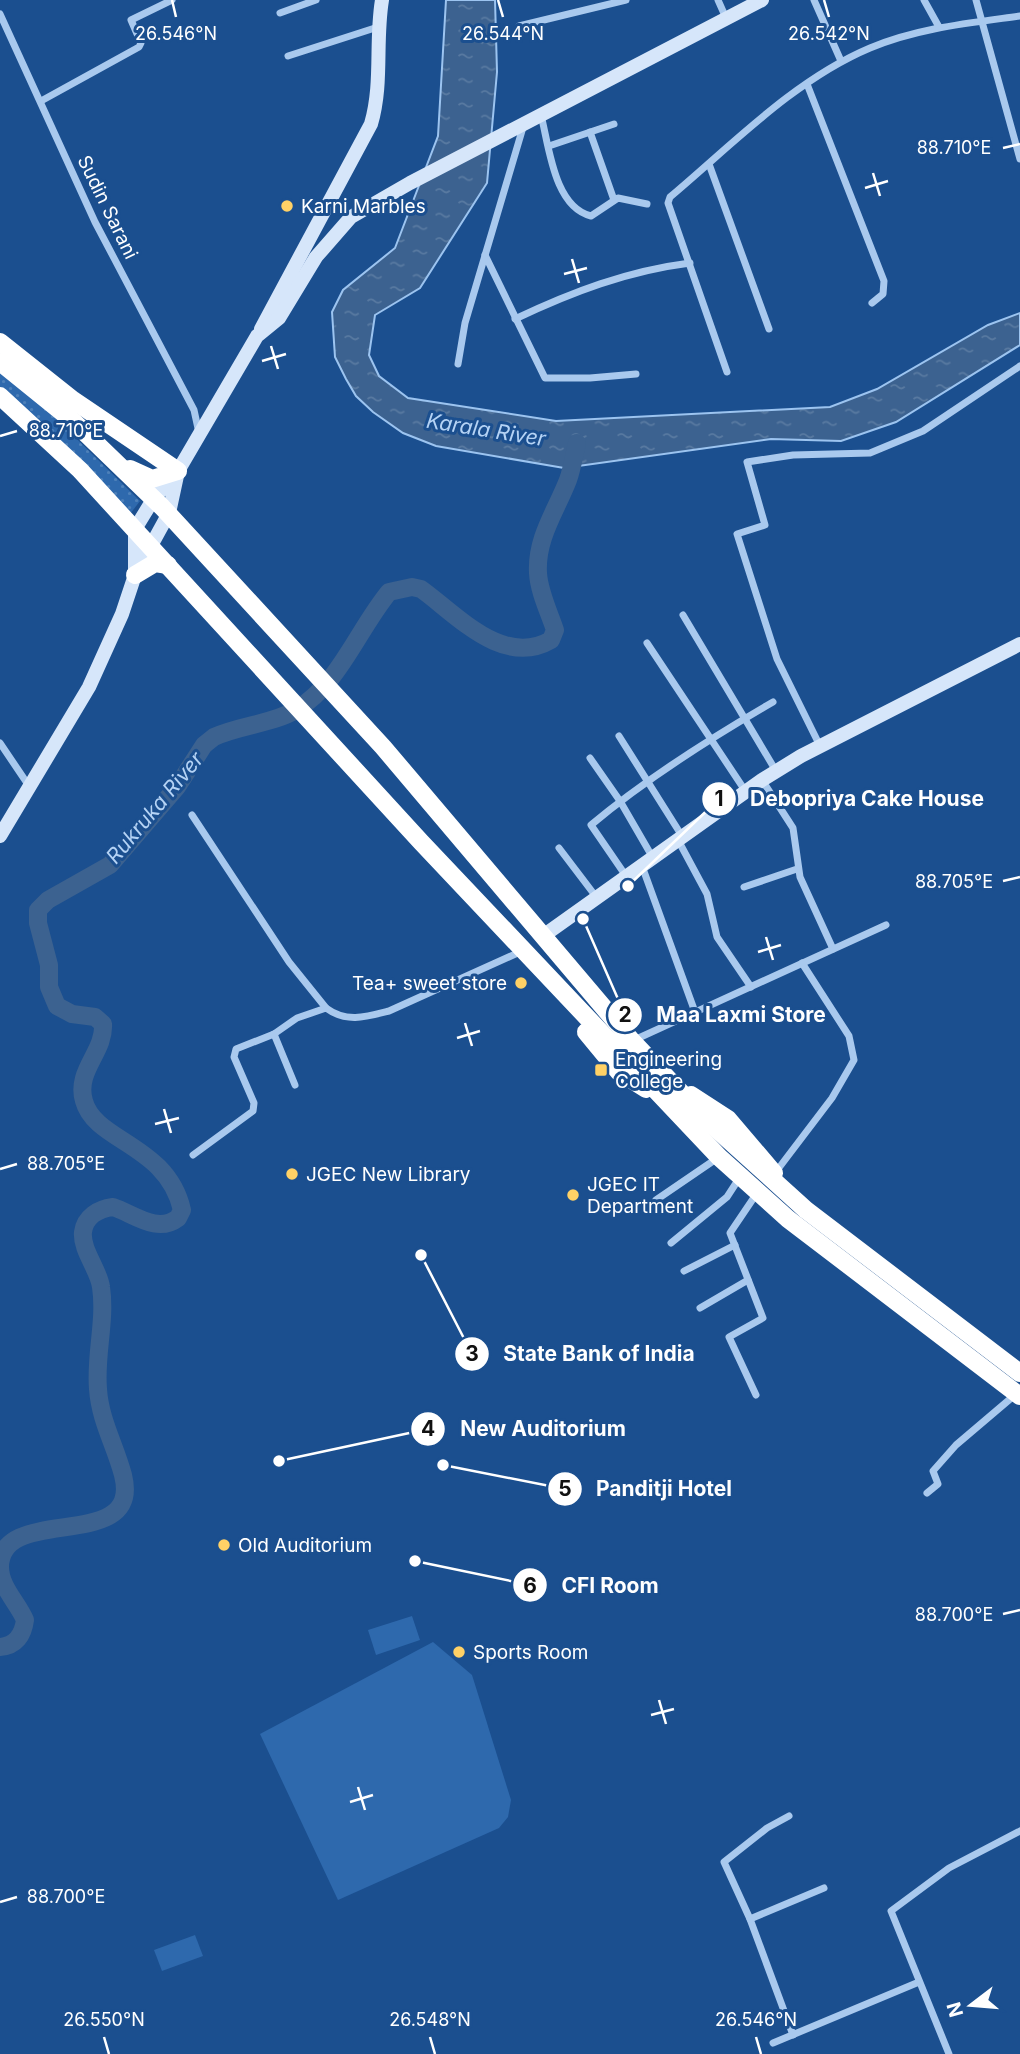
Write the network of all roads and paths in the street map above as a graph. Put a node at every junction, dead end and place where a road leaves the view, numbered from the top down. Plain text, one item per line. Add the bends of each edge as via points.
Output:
1 (172, 0) edge
2 (316, 0) edge
3 (382, 0) edge
4 (626, 0) edge
5 (718, 0) edge
6 (762, 0) edge
7 (814, 0) edge
8 (924, 0) edge
9 (976, 0) edge
10 (279, 13) dead end
11 (0, 14) edge
12 (1020, 16) edge
13 (726, 18) junction
14 (983, 21) junction
15 (519, 26) dead end
16 (378, 27) junction
17 (939, 27) junction
18 (288, 56) dead end
19 (841, 61) junction
20 (807, 84) junction
21 (41, 101) junction
22 (541, 115) junction
23 (524, 123) junction
24 (614, 124) dead end
25 (590, 132) junction
26 (549, 146) junction
27 (1020, 159) edge
28 (709, 164) junction
29 (614, 200) junction
30 (648, 204) dead end
31 (485, 256) junction
32 (690, 263) junction
33 (872, 303) dead end
34 (515, 319) junction
35 (769, 329) dead end
36 (257, 336) junction
37 (0, 342) edge
38 (0, 362) edge
39 (458, 364) dead end
40 (1020, 366) edge
41 (727, 372) dead end
42 (636, 374) dead end
43 (0, 396) edge
44 (194, 410) junction
45 (212, 411) junction
46 (199, 434) junction
47 (118, 462) junction
48 (178, 471) junction
49 (154, 499) junction
50 (169, 513) junction
51 (135, 529) junction
52 (152, 547) junction
53 (168, 565) junction
54 (135, 575) junction
55 (683, 615) dead end
56 (647, 643) dead end
57 (1020, 645) edge
58 (773, 702) dead end
59 (744, 719) junction
60 (619, 736) dead end
61 (711, 738) junction
62 (0, 743) edge
63 (820, 746) junction
64 (590, 758) dead end
65 (776, 772) junction
66 (762, 780) junction
67 (648, 781) junction
68 (29, 786) junction
69 (746, 792) junction
70 (620, 801) junction
71 (192, 815) dead end
72 (0, 836) edge
73 (681, 839) junction
74 (559, 848) dead end
75 (648, 862) junction
76 (797, 869) junction
77 (627, 877) junction
78 (744, 887) dead end
79 (597, 898) junction
80 (886, 925) dead end
81 (543, 936) junction
82 (833, 949) junction
83 (523, 951) junction
84 (802, 963) junction
85 (751, 987) junction
86 (326, 1008) junction
87 (695, 1012) junction
88 (274, 1034) junction
89 (632, 1041) junction
90 (295, 1085) dead end
91 (668, 1092) junction
92 (193, 1155) dead end
93 (719, 1157) junction
94 (775, 1174) junction
95 (740, 1177) junction
96 (757, 1193) junction
97 (656, 1200) dead end
98 (796, 1201) junction
99 (671, 1243) dead end
100 (735, 1245) junction
101 (684, 1272) dead end
102 (748, 1280) junction
103 (700, 1308) dead end
104 (1020, 1373) edge
105 (756, 1395) dead end
106 (1018, 1395) edge
107 (927, 1493) dead end
108 (789, 1816) dead end
109 (1020, 1830) edge
110 (824, 1888) dead end
111 (750, 1919) junction
112 (919, 1982) junction
113 (793, 2035) junction
114 (774, 2043) dead end
115 (949, 2054) edge

1 - 21 street via 131,20 139,47
2 - 10 street
3 - 16 main road
4 - 15 street
5 - 13 street
6 - 13 main road
7 - 19 street
8 - 17 street
9 - 14 street
11 - 21 street, Sudin Sarani
12 - 14 street
13 - 22 main road
14 - 17 street
14 - 27 street
16 - 18 street
16 - 36 main road via 379,89 371,124
17 - 19 street
19 - 20 street
20 - 28 street
20 - 33 street via 884,281 883,293
21 - 44 street, Sudin Sarani via 96,222
22 - 23 main road
22 - 26 street
23 - 31 street
23 - 36 main road via 351,217 316,257 279,318
24 - 25 street
25 - 26 street
25 - 29 street
26 - 29 street via 561,186 578,209 591,216
28 - 32 street via 668,201
28 - 35 street
29 - 30 street
31 - 34 street
31 - 39 street
32 - 34 street via 603,281
32 - 41 street
34 - 42 street via 548,380
36 - 45 main road
37 - 48 highway via 73,400
38 - 47 highway
40 - 63 street via 923,431 870,453 793,455 747,462 765,524 737,534 777,659
43 - 51 highway
44 - 45 street
44 - 46 street, Sudin Sarani
45 - 46 main road
46 - 48 main road
47 - 48 highway via 152,479
47 - 49 highway
48 - 49 main road
48 - 50 main road
49 - 50 highway
49 - 51 main road
50 - 52 main road
50 - 81 highway via 362,724
51 - 52 highway
51 - 54 main road
52 - 53 highway
52 - 54 main road
53 - 54 highway via 155,563
53 - 83 highway
54 - 68 main road via 89,687
55 - 59 street
56 - 61 street
57 - 63 main road
58 - 59 street
59 - 61 street
59 - 65 street
60 - 67 street
61 - 67 street
61 - 69 street
62 - 68 street
63 - 65 main road
64 - 70 street
65 - 66 main road
66 - 69 main road
66 - 76 street via 796,835
67 - 70 street
67 - 73 street
68 - 72 main road
69 - 73 main road
70 - 75 street
70 - 77 street via 591,825
71 - 86 street via 289,962
73 - 75 main road
73 - 85 street via 707,894 717,937
74 - 79 street
75 - 77 main road
75 - 87 street
76 - 78 street
76 - 82 street
77 - 79 main road
79 - 81 main road
80 - 82 street
81 - 83 highway
81 - 89 highway
82 - 84 street
83 - 86 street via 389,1011 341,1017
83 - 91 highway
84 - 85 street
84 - 94 street via 852,1043 854,1060 837,1091
85 - 87 street
86 - 88 street via 297,1018
87 - 89 street
88 - 90 street
88 - 92 street via 234,1053 253,1111
89 - 91 highway
91 - 93 highway
91 - 94 highway via 705,1102 728,1119
91 - 98 highway
93 - 95 highway
93 - 97 street
94 - 98 highway
95 - 96 highway
95 - 99 street via 727,1197
96 - 100 street via 730,1233
96 - 106 highway
98 - 104 highway
100 - 101 street
100 - 102 street
102 - 103 street
102 - 105 street via 763,1318 729,1337
106 - 107 street via 956,1445 933,1471 938,1484
108 - 111 street via 724,1862
109 - 112 street via 949,1868 891,1911
110 - 111 street
111 - 113 street
112 - 113 street
112 - 115 street
113 - 114 street

